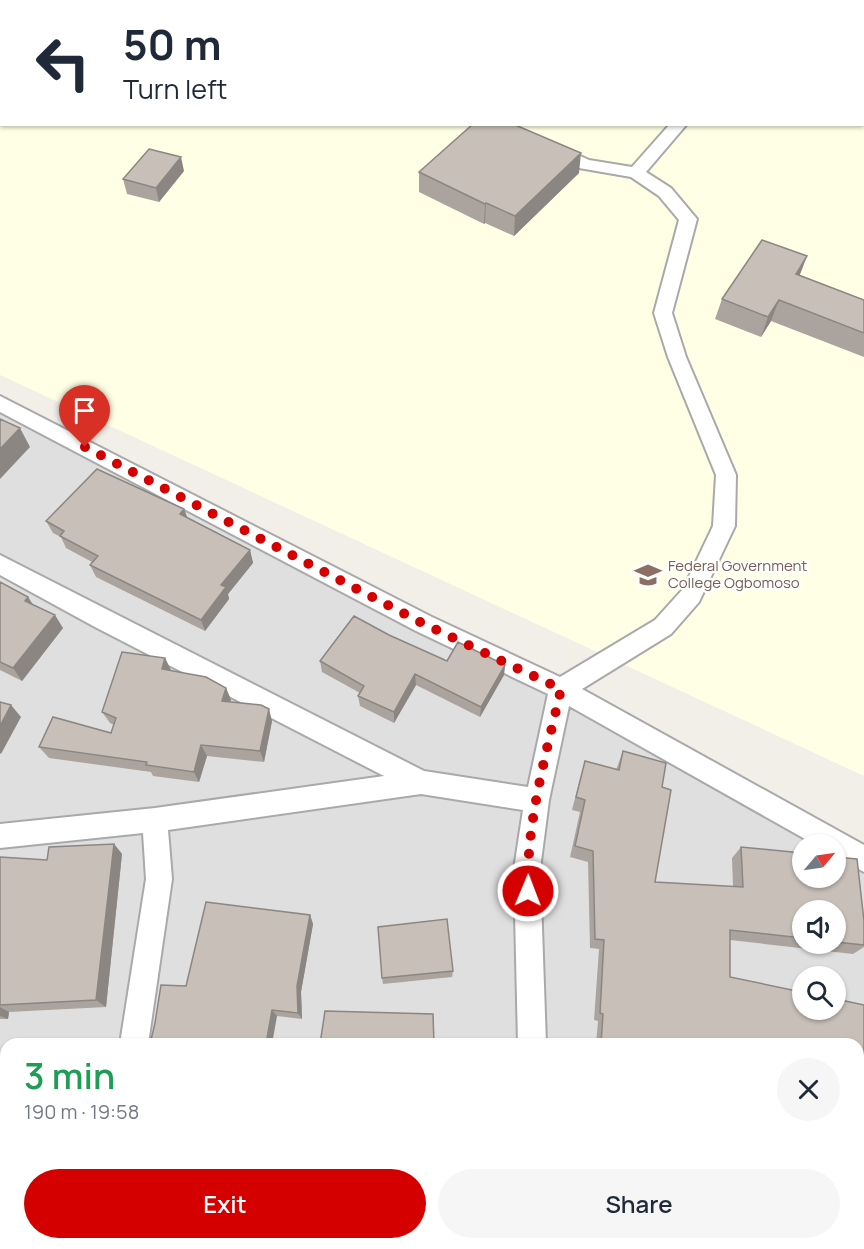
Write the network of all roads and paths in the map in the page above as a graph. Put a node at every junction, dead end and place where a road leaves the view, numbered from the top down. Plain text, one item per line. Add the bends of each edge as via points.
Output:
1 (500, 126) edge
2 (677, 126) edge
3 (636, 174) junction
4 (0, 403) edge
5 (0, 564) edge
6 (561, 689) junction
7 (421, 782) junction
8 (537, 800) junction
9 (155, 820) junction
10 (0, 836) edge
11 (864, 859) edge
12 (135, 1038) edge
13 (532, 1038) edge

1 - 3 street via 585,164
2 - 3 street
3 - 6 street via 665,192 688,219 663,313 726,475 724,526 691,595 663,627
4 - 6 street via 413,619
5 - 7 street
6 - 8 street
6 - 11 street
7 - 8 street
7 - 9 street
8 - 13 street via 527,869
9 - 10 street
9 - 12 street via 159,879

